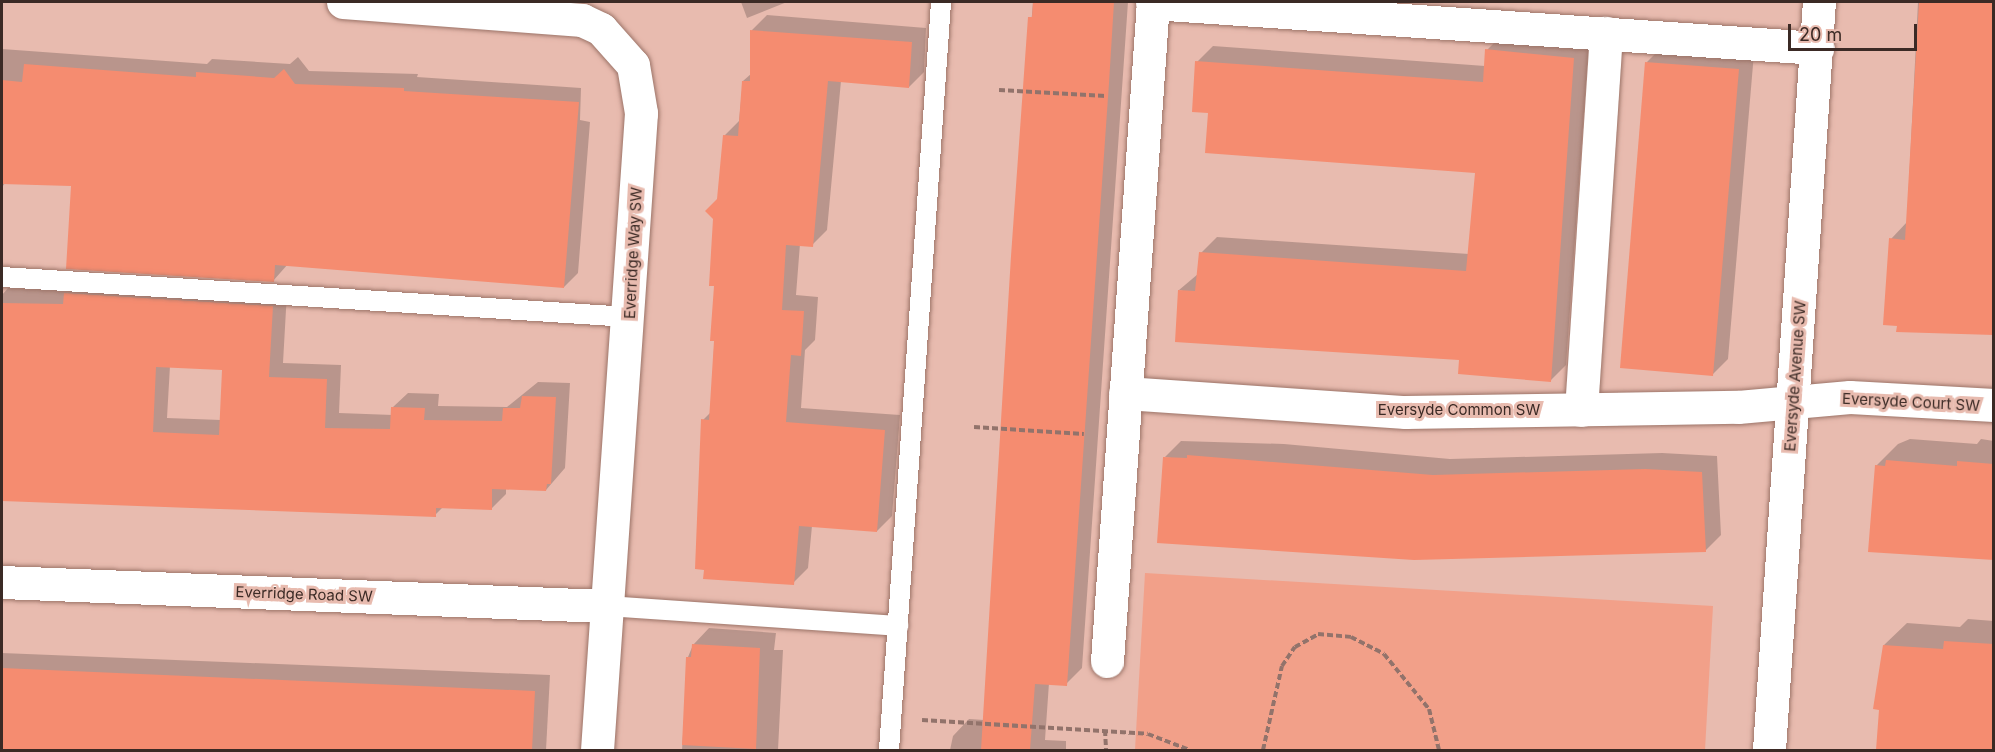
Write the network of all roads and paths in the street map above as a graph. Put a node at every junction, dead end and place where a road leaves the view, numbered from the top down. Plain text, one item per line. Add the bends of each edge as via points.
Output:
1 (343, 2) edge
2 (941, 2) edge
3 (1153, 2) edge
4 (1820, 2) edge
5 (1606, 33) junction
6 (1816, 48) junction
7 (999, 90) dead end
8 (1144, 97) junction
9 (2, 277) edge
10 (629, 317) junction
11 (1125, 393) junction
12 (1793, 401) junction
13 (1994, 405) edge
14 (1581, 410) junction
15 (974, 428) dead end
16 (1122, 436) junction
17 (2, 582) edge
18 (606, 606) junction
19 (898, 626) junction
20 (1107, 661) dead end
21 (891, 717) junction
22 (1105, 730) junction
23 (597, 750) edge
24 (889, 750) edge
25 (1106, 750) edge
26 (1190, 750) edge
27 (1263, 750) edge
28 (1438, 750) edge
29 (1769, 750) edge

1 - 10 street, Everridge Way SW via 564,17 601,29 623,50 633,65 641,113
2 - 19 lane
3 - 5 street
3 - 8 street
4 - 6 street, Eversyde Avenue SW
5 - 6 street
5 - 14 street
6 - 12 street, Eversyde Avenue SW
7 - 8 path
8 - 11 street
9 - 10 lane
10 - 18 street, Everridge Way SW
11 - 14 street, Eversyde Common SW via 1405,412
11 - 16 street
12 - 13 street, Eversyde Court SW via 1850,397
12 - 14 street, Eversyde Common SW via 1738,407
12 - 29 street, Eversyde Avenue SW
15 - 16 path
16 - 20 street
17 - 18 street, Everridge Road SW
18 - 19 lane
18 - 23 street, Everridge Way SW
19 - 21 lane
21 - 22 path
21 - 24 lane
22 - 25 path
22 - 26 path via 1156,736
27 - 28 path via 1282,666 1295,647 1318,634 1350,637 1384,654 1429,709

